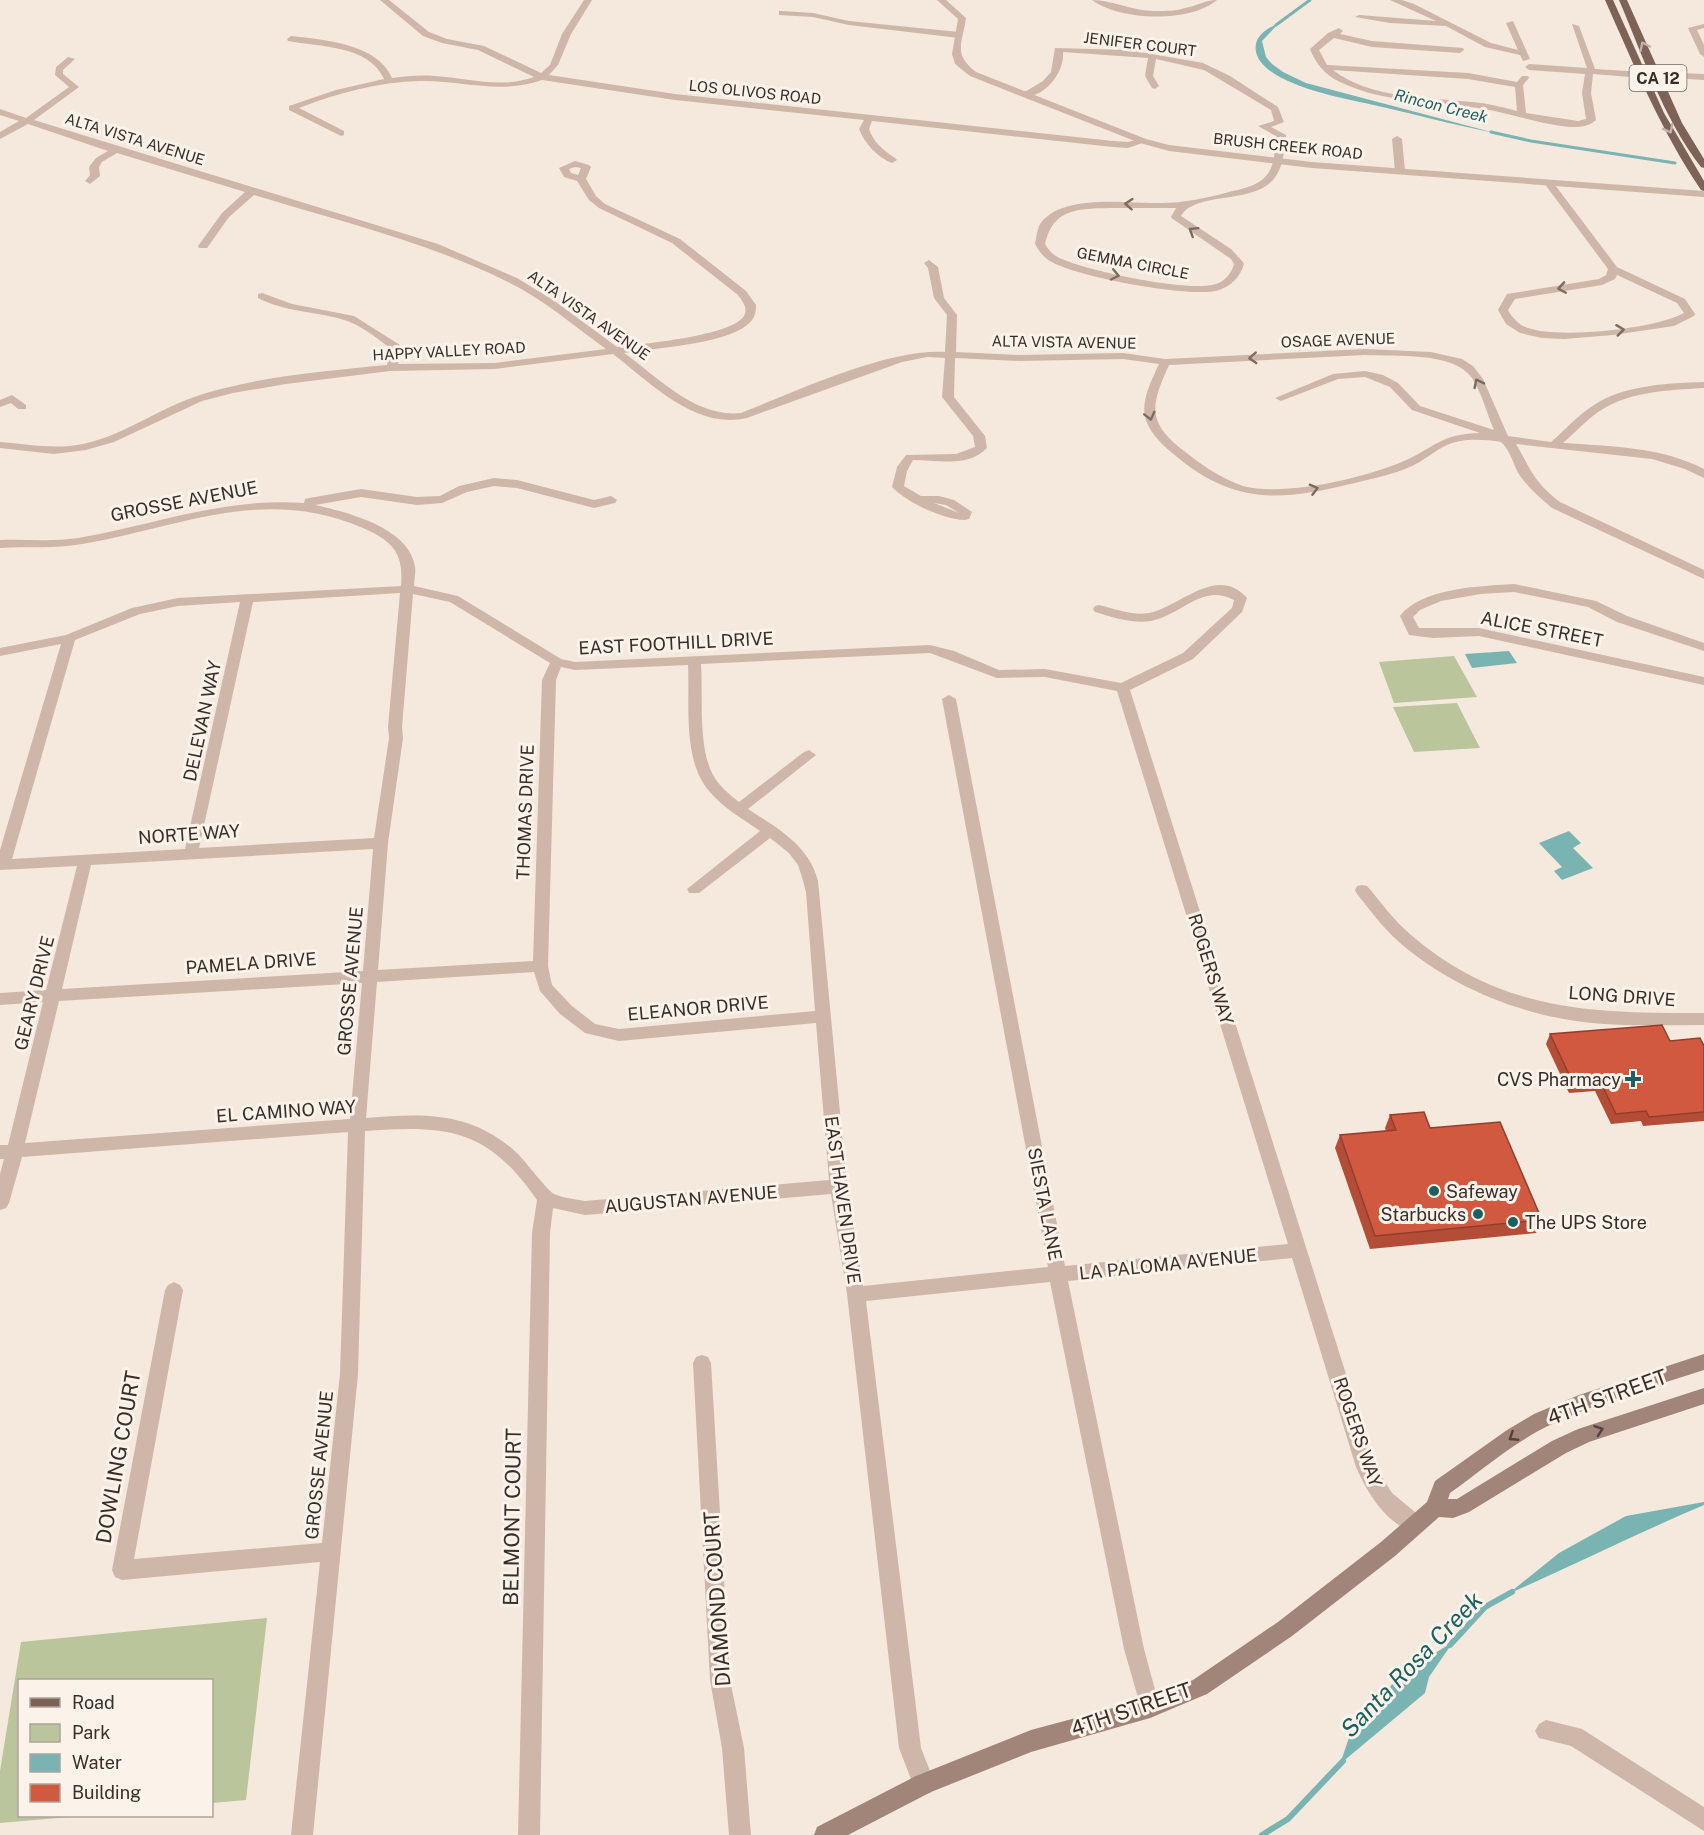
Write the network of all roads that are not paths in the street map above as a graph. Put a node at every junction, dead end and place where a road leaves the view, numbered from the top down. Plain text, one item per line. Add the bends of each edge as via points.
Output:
1 (384, 0) edge
2 (588, 0) edge
3 (941, 0) edge
4 (1096, 0) edge
5 (1213, 0) edge
6 (1394, 0) edge
7 (1609, 0) edge
8 (1623, 0) edge
9 (782, 13) dead end
10 (1359, 17) dead end
11 (1510, 23) dead end
12 (1446, 24) junction
13 (1575, 26) dead end
14 (1704, 26) edge
15 (959, 35) junction
16 (1469, 38) junction
17 (291, 39) dead end
18 (1523, 52) junction
19 (1704, 54) edge
20 (1152, 57) junction
21 (71, 59) dead end
22 (1464, 63) junction
23 (1324, 67) junction
24 (1529, 69) junction
25 (1589, 73) junction
26 (1643, 75) junction
27 (1657, 75) junction
28 (542, 77) junction
29 (1704, 77) edge
30 (389, 81) junction
31 (1519, 85) junction
32 (1155, 86) dead end
33 (1026, 95) junction
34 (0, 112) edge
35 (1522, 114) junction
36 (869, 118) junction
37 (27, 121) junction
38 (341, 133) dead end
39 (0, 136) edge
40 (1397, 139) dead end
41 (1143, 141) junction
42 (118, 149) junction
43 (892, 160) dead end
44 (1278, 161) junction
45 (1704, 165) edge
46 (1400, 171) junction
47 (581, 179) dead end
48 (90, 182) dead end
49 (1549, 183) junction
50 (1704, 188) edge
51 (254, 190) junction
52 (1704, 194) edge
53 (1188, 203) junction
54 (1157, 206) junction
55 (1176, 217) junction
56 (203, 246) dead end
57 (929, 263) dead end
58 (1613, 269) junction
59 (262, 296) dead end
60 (614, 351) junction
61 (950, 355) junction
62 (1165, 362) junction
63 (392, 368) junction
64 (1704, 385) edge
65 (1281, 398) dead end
66 (0, 405) edge
67 (22, 407) dead end
68 (1502, 436) junction
69 (0, 445) edge
70 (1553, 446) junction
71 (1704, 474) edge
72 (611, 500) dead end
73 (921, 500) dead end
74 (295, 504) junction
75 (0, 544) edge
76 (1704, 575) edge
77 (408, 589) junction
78 (247, 598) junction
79 (1099, 609) dead end
80 (69, 638) junction
81 (1704, 647) edge
82 (0, 652) edge
83 (694, 660) junction
84 (557, 662) junction
85 (1704, 681) edge
86 (1123, 688) junction
87 (949, 699) dead end
88 (809, 755) dead end
89 (739, 809) junction
90 (770, 831) junction
91 (381, 843) junction
92 (191, 853) junction
93 (85, 861) junction
94 (2, 865) edge
95 (694, 889) dead end
96 (1362, 890) dead end
97 (540, 966) junction
98 (370, 975) junction
99 (53, 995) junction
100 (0, 999) edge
101 (823, 1016) junction
102 (1704, 1019) edge
103 (358, 1125) junction
104 (8, 1151) edge
105 (838, 1186) junction
106 (546, 1199) junction
107 (0, 1203) edge
108 (1300, 1250) junction
109 (1058, 1275) junction
110 (174, 1290) dead end
111 (856, 1294) junction
112 (1704, 1362) edge
113 (702, 1363) dead end
114 (1704, 1396) edge
115 (1435, 1508) junction
116 (1414, 1524) junction
117 (329, 1552) junction
118 (1150, 1708) junction
119 (1546, 1731) dead end
120 (924, 1784) junction
121 (1704, 1820) edge
122 (302, 1835) edge
123 (530, 1835) edge
124 (740, 1835) edge
125 (825, 1835) edge

1 - 28 street, LOS OLIVOS ROAD via 426,34 481,48
2 - 28 street via 564,39 556,63
3 - 15 street, BRUSH CREEK ROAD via 962,18
4 - 5 street via 1125,10 1166,13 1187,11
6 - 12 street via 1423,9
7 - 26 main road, CA 12
27 -> 8 main road, CA 12
9 - 15 street
10 - 12 street
11 - 18 street
12 - 16 street
13 - 25 street
14 - 19 street via 1692,28
15 - 33 street, BRUSH CREEK ROAD via 956,54 961,65 973,74
16 - 18 street via 1506,51
16 - 22 street via 1459,42
17 - 30 street via 355,51 382,68
18 - 24 street
20 - 32 street via 1149,76
20 - 33 street, JENIFER COURT via 1058,50 1060,58 1052,79
20 - 44 street, JENIFER COURT via 1202,65 1275,109 1279,122 1263,126 1281,135
21 - 37 street via 59,69 58,75 75,87
22 - 23 street
22 - 23 street via 1335,33 1314,49
22 - 31 street
23 - 35 street via 1347,83 1408,100 1468,104
24 - 25 street
24 - 31 street
25 - 26 street
25 - 35 street via 1589,123 1564,123
26 - 27 main road
26 -> 50 main road, CA 12 via 1682,154
27 - 29 street
27 - 45 main road, CA 12 via 1677,123
28 - 30 street via 497,86 443,79
28 - 36 street, LOS OLIVOS ROAD
30 - 38 street via 330,93 292,108
31 - 35 street
33 - 41 street, BRUSH CREEK ROAD
34 - 37 street, ALTA VISTA AVENUE
36 - 41 street, LOS OLIVOS ROAD via 1113,144
36 - 43 street via 864,129 868,140
37 - 39 street
37 - 42 street, ALTA VISTA AVENUE
40 - 46 street
41 - 44 street, BRUSH CREEK ROAD via 1189,152
42 - 48 street via 99,160
42 - 51 street, ALTA VISTA AVENUE
44 - 46 street, BRUSH CREEK ROAD
44 - 53 street, GEMMA CIRCLE via 1270,178 1253,188
46 - 49 street, BRUSH CREEK ROAD
47 - 60 street, HAPPY VALLEY ROAD via 602,206 676,241 750,300 752,309 747,321 724,332
49 - 52 street, BRUSH CREEK ROAD
49 - 58 street
51 - 56 street via 223,216
51 - 60 street, ALTA VISTA AVENUE via 461,256 513,280 552,304
53 - 54 street, GEMMA CIRCLE
53 - 55 street
54 - 55 street, GEMMA CIRCLE
54 -> 55 street, GEMMA CIRCLE via 1107,203 1073,209 1052,218 1043,229 1040,244 1049,256 1067,265 1184,289 1206,289 1228,282 1238,270 1236,258
57 - 61 street via 939,298 952,315
58 -> 58 street via 1611,277 1602,282 1511,296 1503,310 1510,322 1524,330 1562,338 1674,323 1690,314 1681,301
59 - 63 street via 277,305 347,317 396,347
60 - 61 street, ALTA VISTA AVENUE via 686,403 725,418 760,412 900,359
60 - 63 street, HAPPY VALLEY ROAD via 495,366
61 - 62 street, ALTA VISTA AVENUE via 1123,356
61 - 73 street via 948,397 979,436 981,448 958,459 910,457 904,462 898,487
68 -> 62 street, OSAGE AVENUE via 1478,379 1469,368 1448,358 1373,351
62 -> 68 street via 1148,399 1150,423 1196,466 1241,490 1266,494 1302,492 1389,471 1446,441
63 - 69 street, HAPPY VALLEY ROAD via 301,377 223,391 181,405 87,447 48,450
64 - 70 street via 1653,388 1607,402
65 - 68 street via 1323,379 1345,373 1363,374 1396,386 1415,408
66 - 67 street via 12,398
68 - 70 street
68 - 76 street, OSAGE AVENUE via 1512,446 1525,474 1556,505
70 - 71 street via 1677,462
72 - 74 street via 594,504 494,482 442,499 417,501 361,493
74 - 75 street, GROSSE AVENUE via 240,507 74,542
74 - 77 street, GROSSE AVENUE via 333,511 393,539 406,552
77 - 78 street, EAST FOOTHILL DRIVE
77 - 84 street, EAST FOOTHILL DRIVE via 454,599
77 - 91 street, GROSSE AVENUE via 396,738
78 - 80 street, EAST FOOTHILL DRIVE via 178,602 136,611
78 - 92 street, DELEVAN WAY
79 - 86 street via 1136,618 1151,617 1206,590 1221,589 1241,598 1238,609 1188,656
80 - 82 street, EAST FOOTHILL DRIVE
80 - 94 street
81 - 85 street, ALICE STREET via 1622,619 1592,604 1514,588 1438,598 1406,616 1414,632 1479,632
83 - 84 street, EAST FOOTHILL DRIVE via 575,666
83 - 86 street, EAST FOOTHILL DRIVE via 930,650 997,674 1045,673
83 - 89 street, EAST HAVEN DRIVE via 700,756 705,775
84 - 97 street, THOMAS DRIVE via 549,680
86 - 108 street, ROGERS WAY
87 - 109 street, SIESTA LANE
88 - 89 street
89 - 90 street, EAST HAVEN DRIVE
90 - 95 street
90 - 101 street, EAST HAVEN DRIVE via 791,846 805,864 813,892
91 - 92 street, NORTE WAY
91 - 98 street, GROSSE AVENUE
92 - 93 street, NORTE WAY
93 - 94 street, NORTE WAY
93 - 99 street, GEARY DRIVE
96 - 102 street, LONG DRIVE via 1403,937 1437,963 1512,1000 1575,1015
97 - 98 street, PAMELA DRIVE
97 - 101 street, ELEANOR DRIVE via 544,987 566,1010 591,1029 619,1035
98 - 99 street, PAMELA DRIVE
98 - 103 street, GROSSE AVENUE
99 - 100 street, PAMELA DRIVE
99 - 104 street, GEARY DRIVE
101 - 105 street, EAST HAVEN DRIVE
103 - 104 street, EL CAMINO WAY
103 - 106 street, EL CAMINO WAY via 411,1121 469,1129 490,1141 534,1180
103 - 117 street, GROSSE AVENUE via 349,1374
104 - 107 street, GEARY DRIVE
105 - 106 street, AUGUSTAN AVENUE via 585,1208
105 - 111 street, EAST HAVEN DRIVE
106 - 123 street, BELMONT COURT via 541,1233
108 - 109 street, LA PALOMA AVENUE
108 - 116 street, ROGERS WAY via 1366,1467 1384,1500
109 - 111 street, LA PALOMA AVENUE
109 - 118 street, SIESTA LANE via 1134,1649
110 - 117 street, DOWLING COURT via 122,1570
111 - 120 street, EAST HAVEN DRIVE via 910,1748
112 -> 115 main road, 4TH STREET via 1541,1420 1442,1487
113 - 124 street, DIAMOND COURT via 720,1680 733,1748
115 -> 114 main road, 4TH STREET via 1462,1506 1585,1435
115 - 116 main road, 4TH STREET
116 - 118 main road, 4TH STREET via 1388,1549 1250,1653 1200,1687
117 - 122 street, GROSSE AVENUE
118 - 120 main road, 4TH STREET via 1031,1741
119 - 121 street via 1575,1736
120 - 125 main road, 4TH STREET

